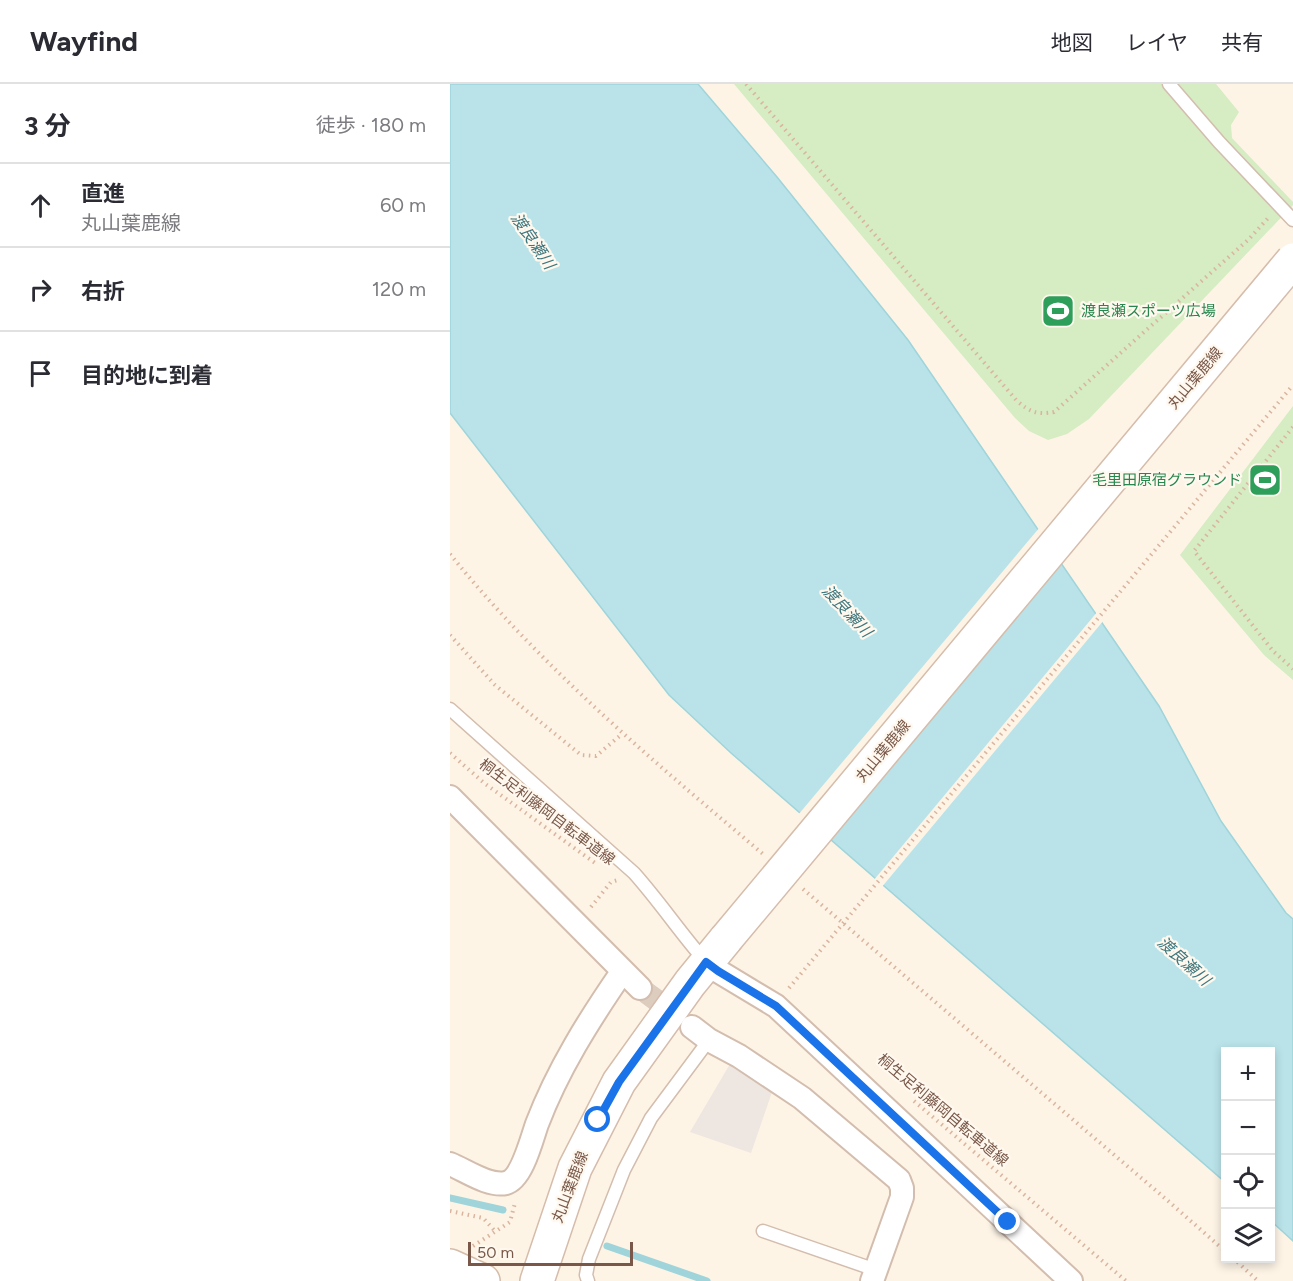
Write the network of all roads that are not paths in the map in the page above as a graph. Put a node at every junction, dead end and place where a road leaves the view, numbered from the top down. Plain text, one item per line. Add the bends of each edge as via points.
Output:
1 (1169, 84) edge
2 (1293, 220) edge
3 (1293, 260) edge
4 (450, 710) edge
5 (450, 797) edge
6 (716, 951) junction
7 (622, 972) junction
8 (640, 988) tunnel mouth
9 (701, 1033) joint
10 (450, 1164) edge
11 (763, 1231) dead end
12 (459, 1258) edge
13 (874, 1275) edge
14 (483, 1281) edge
15 (537, 1281) edge
16 (588, 1281) edge
17 (1071, 1281) edge

1 - 2 lane
3 - 6 main road, 丸山葉鹿線, bridge
4 - 6 lane via 634,873 690,944
5 - 7 street
6 - 15 main road, 丸山葉鹿線 via 619,1082 598,1120 575,1168
6 - 17 street via 718,971 776,1006
7 - 8 street
7 - 10 street via 566,1059 521,1169 513,1179 506,1183 490,1182
9 - 13 street via 802,1098 899,1180 902,1197
9 - 16 lane via 624,1170 589,1259
11 - 13 lane
12 - 14 main road

